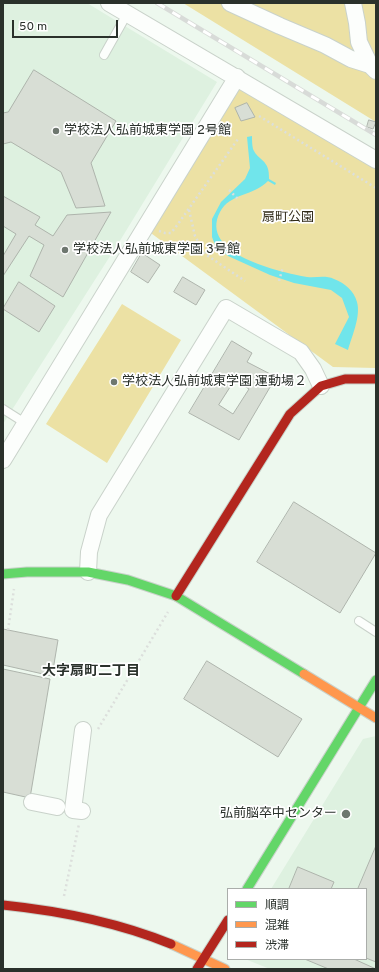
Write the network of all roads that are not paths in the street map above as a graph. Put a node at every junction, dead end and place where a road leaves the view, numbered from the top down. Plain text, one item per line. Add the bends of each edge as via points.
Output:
1 (109, 3) edge
2 (230, 3) edge
3 (353, 3) edge
4 (127, 14) junction
5 (104, 55) dead end
6 (373, 68) edge
7 (237, 77) junction
8 (376, 160) edge
9 (376, 380) edge
10 (321, 386) junction
11 (3, 409) edge
12 (25, 423) junction
13 (3, 459) edge
14 (88, 572) junction
15 (3, 574) edge
16 (176, 596) junction
17 (359, 621) dead end
18 (376, 632) edge
19 (376, 680) edge
20 (359, 707) junction
21 (376, 718) edge
22 (90, 731) road end
23 (32, 802) dead end
24 (57, 807) dead end
25 (82, 811) road end
26 (248, 888) edge
27 (3, 905) edge
28 (227, 922) edge
29 (203, 960) junction
30 (197, 969) edge
31 (225, 969) edge

1 - 4 street
2 - 6 street
3 - 6 street via 358,42
4 - 5 lane
4 - 7 street
7 - 8 street
7 - 12 street
9 - 10 street via 345,379
10 - 14 street via 314,369 301,352 226,308 99,515 89,552
10 - 16 street via 290,414
11 - 12 lane
12 - 13 street
14 - 15 street
14 - 16 street via 128,580
16 - 20 street
17 - 18 lane
19 - 20 street
20 - 21 street
20 - 26 street
22 - 25 street via 73,810
23 - 24 street
27 - 29 street via 94,919 155,938
28 - 29 street
29 - 30 street
29 - 31 street

